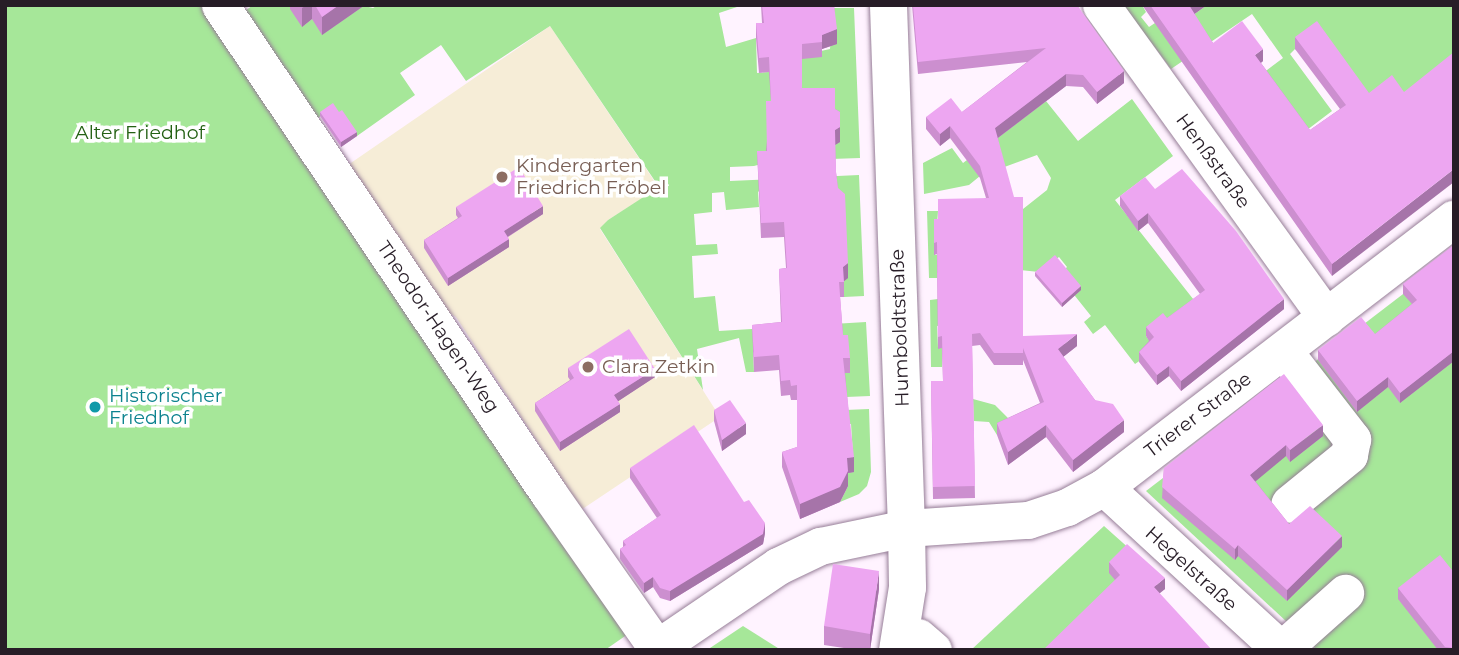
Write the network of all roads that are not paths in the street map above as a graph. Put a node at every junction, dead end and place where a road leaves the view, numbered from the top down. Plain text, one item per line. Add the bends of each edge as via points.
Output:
1 (220, 5) edge
2 (888, 5) edge
3 (1101, 5) edge
4 (1454, 218) edge
5 (1326, 317) junction
6 (1283, 350) junction
7 (1104, 487) junction
8 (1289, 504) dead end
9 (906, 528) junction
10 (1345, 593) dead end
11 (916, 645) edge
12 (656, 649) edge
13 (1281, 650) edge

1 - 12 street, Theodor-Hagen-Weg via 455,335
2 - 9 street, Humboldtstraße
3 - 5 street, Henßstraße
4 - 5 street, Trierer Straße
5 - 6 street, Trierer Straße
6 - 7 street, Trierer Straße
6 - 8 street via 1352,439 1349,455
7 - 9 street, Trierer Straße via 1067,507 1028,520
7 - 13 street, Hegelstraße
9 - 11 street, Humboldtstraße via 907,587
9 - 12 street, Trierer Straße via 820,546 778,566
10 - 13 street

